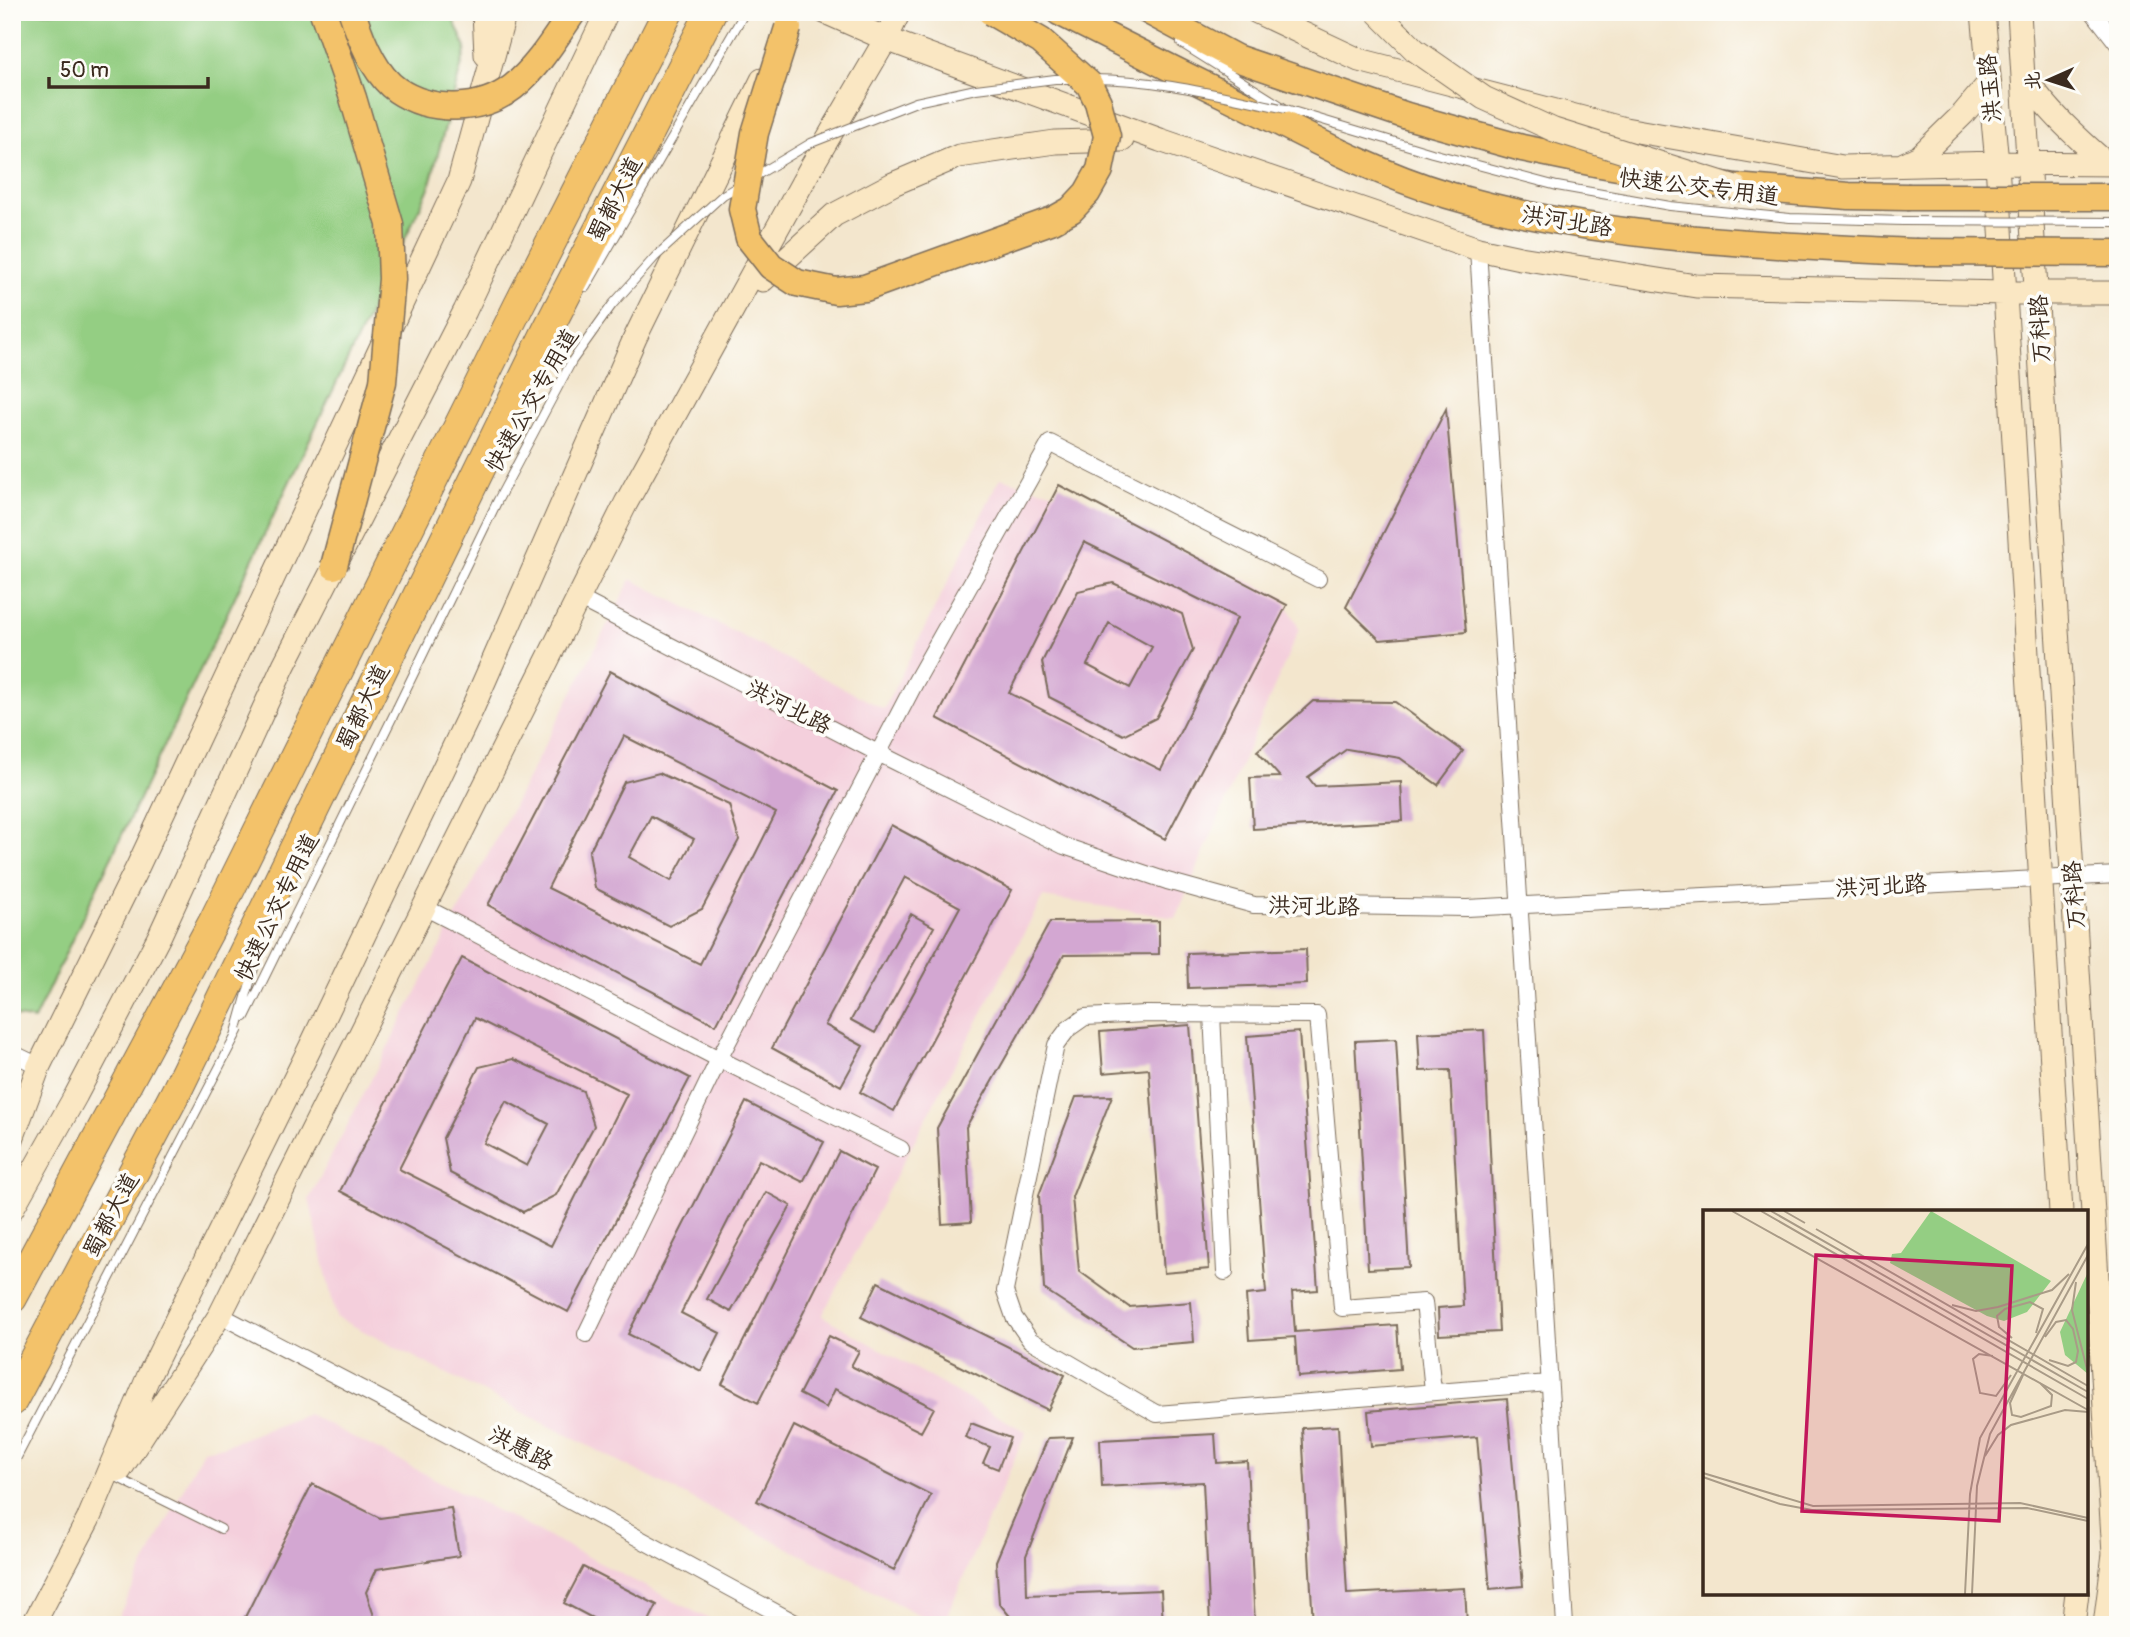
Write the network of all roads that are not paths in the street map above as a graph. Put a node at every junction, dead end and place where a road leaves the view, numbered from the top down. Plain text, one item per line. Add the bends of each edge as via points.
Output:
1 (323, 12) edge
2 (352, 12) edge
3 (484, 12) edge
4 (505, 12) edge
5 (573, 12) edge
6 (607, 12) edge
7 (668, 12) edge
8 (711, 12) edge
9 (745, 12) edge
10 (825, 12) edge
11 (899, 12) edge
12 (991, 12) edge
13 (1059, 12) edge
14 (1149, 12) edge
15 (1257, 12) edge
16 (1377, 12) edge
17 (1983, 12) edge
18 (2019, 12) edge
19 (2093, 12) edge
20 (792, 20) edge
21 (1168, 31) dead end
22 (886, 40) junction
23 (1177, 40) dead end
24 (2118, 44) edge
25 (2024, 76) junction
26 (487, 78) junction
27 (1989, 83) junction
28 (1286, 109) junction
29 (1160, 140) junction
30 (1997, 163) junction
31 (2029, 164) junction
32 (2112, 164) edge
33 (1901, 166) junction
34 (1735, 187) junction
35 (2118, 197) edge
36 (2118, 222) edge
37 (1478, 249) junction
38 (2118, 253) edge
39 (2004, 293) junction
40 (2038, 293) junction
41 (2118, 293) edge
42 (578, 301) dead end
43 (734, 306) junction
44 (543, 361) dead end
45 (334, 566) junction
46 (1318, 579) dead end
47 (579, 598) junction
48 (878, 753) junction
49 (2118, 875) edge
50 (2072, 877) junction
51 (2040, 878) junction
52 (1520, 906) junction
53 (424, 907) junction
54 (264, 932) dead end
55 (261, 945) dead end
56 (1212, 1014) junction
57 (235, 1036) junction
58 (12, 1053) edge
59 (719, 1059) junction
60 (40, 1066) junction
61 (12, 1139) edge
62 (901, 1149) dead end
63 (12, 1209) edge
64 (2061, 1210) edge
65 (1225, 1272) dead end
66 (12, 1298) edge
67 (220, 1315) junction
68 (586, 1334) dead end
69 (1549, 1383) junction
70 (1433, 1391) junction
71 (12, 1401) edge
72 (12, 1467) edge
73 (116, 1477) junction
74 (88, 1520) junction
75 (221, 1529) dead end
76 (2077, 1595) edge
77 (33, 1625) edge
78 (799, 1625) edge
79 (1565, 1625) edge
80 (2073, 1625) edge
81 (2105, 1625) edge

1 - 45 main road, bridge via 390,224 383,382
2 - 5 main road, bridge via 360,40 396,89 424,103 460,108 497,98 514,86
3 - 26 main road
4 - 26 main road
6 - 45 main road, bridge via 465,311
7 - 66 highway, 蜀都大道 via 214,921
8 - 71 highway, 蜀都大道 via 547,331 176,1092
9 - 42 lane, 快速公交专用道
10 - 22 main road
11 - 22 main road
12 - 20 main road, bridge via 1041,41 1090,83 1107,136 1100,170 1087,193 1053,220 865,288 836,291 797,283 771,266 749,238 743,209 755,133
13 - 38 main road, 洪河北路, bridge via 1380,172 1509,211 1666,237 1754,244 1915,252
14 - 21 lane
14 - 34 main road, bridge via 1236,58 1407,116 1522,148
15 - 33 main road via 1359,60 1625,130 1843,167
16 - 34 main road, bridge via 1415,50 1483,98 1554,130
17 - 27 main road, 洪玉路
18 - 25 main road, 洪玉路
19 - 24 street
20 - 74 main road, bridge via 635,338 473,707 149,1375
22 - 29 main road
22 - 43 main road
23 - 28 lane, 快速公交专用道
25 - 31 main road, 洪玉路
25 - 32 main road via 2070,132
26 - 60 main road via 459,181
27 - 30 main road, 洪玉路
27 - 33 main road via 1919,157
28 - 36 lane, 快速公交专用道, bridge via 1558,187 1670,206 1790,218
28 - 57 lane, 快速公交专用道, bridge via 1114,79 1055,79 976,89 916,102 811,143 723,195 655,257 612,305 572,361 498,499
29 - 37 main road
29 - 43 main road via 1055,142 959,156 834,215
30 - 31 main road
30 - 33 main road
30 - 39 main road, 万科路
31 - 32 main road
31 - 40 main road, 万科路
34 - 35 main road, bridge via 1860,196
37 - 39 main road via 1696,286
37 - 52 street
39 - 40 main road
39 - 51 main road, 万科路
40 - 41 main road
40 - 50 main road, 万科路
43 - 47 main road
44 - 54 lane, 快速公交专用道 via 271,906
45 - 63 main road via 160,935
46 - 48 street via 1050,443
47 - 48 street, 洪河北路
47 - 53 main road
48 - 52 street, 洪河北路 via 1064,846 1254,905
48 - 59 street
49 - 50 street, 洪河北路
50 - 51 street, 洪河北路
50 - 81 main road, 万科路 via 2114,1554
51 - 52 street, 洪河北路
51 - 64 main road, 万科路
52 - 69 street
53 - 59 street
53 - 67 main road
55 - 57 lane, 快速公交专用道
56 - 65 street
56 - 70 street via 1317,1016 1342,1308 1424,1302
56 - 70 street via 1086,1017 1056,1045 1005,1291 1014,1317 1030,1340 1157,1414
57 - 72 lane, 快速公交专用道
58 - 60 street
59 - 62 street
59 - 68 street
60 - 61 main road
67 - 73 main road
67 - 78 street, 洪惠路
69 - 70 street
69 - 79 street
73 - 74 main road
73 - 75 lane
74 - 77 main road
76 - 80 main road

